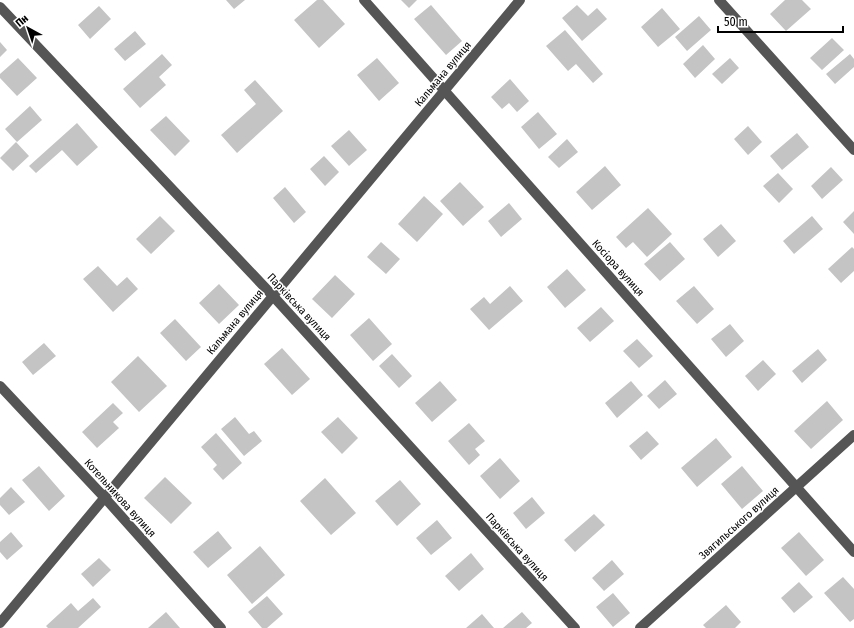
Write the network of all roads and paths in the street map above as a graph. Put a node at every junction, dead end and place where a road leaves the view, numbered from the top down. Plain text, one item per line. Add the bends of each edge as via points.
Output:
1 (364, 0) edge
2 (520, 0) edge
3 (719, 0) edge
4 (0, 7) edge
5 (444, 90) junction
6 (854, 150) edge
7 (273, 296) junction
8 (0, 386) edge
9 (854, 435) edge
10 (796, 487) junction
11 (105, 498) junction
12 (854, 552) edge
13 (0, 623) edge
14 (221, 628) edge
15 (574, 628) edge
16 (640, 628) edge

1 - 5 street, Косіора вулиця
2 - 5 street, Кальмана вулиця
3 - 6 street
4 - 7 street, Парківська вулиця
5 - 7 street, Кальмана вулиця
5 - 10 street, Косіора вулиця
7 - 11 street, Кальмана вулиця
7 - 15 street, Парківська вулиця
8 - 11 street, Котельникова вулиця
9 - 10 street, Звягильського вулиця
10 - 12 street, Косіора вулиця
10 - 16 street, Звягильського вулиця
11 - 13 street, Кальмана вулиця
11 - 14 street, Котельникова вулиця

